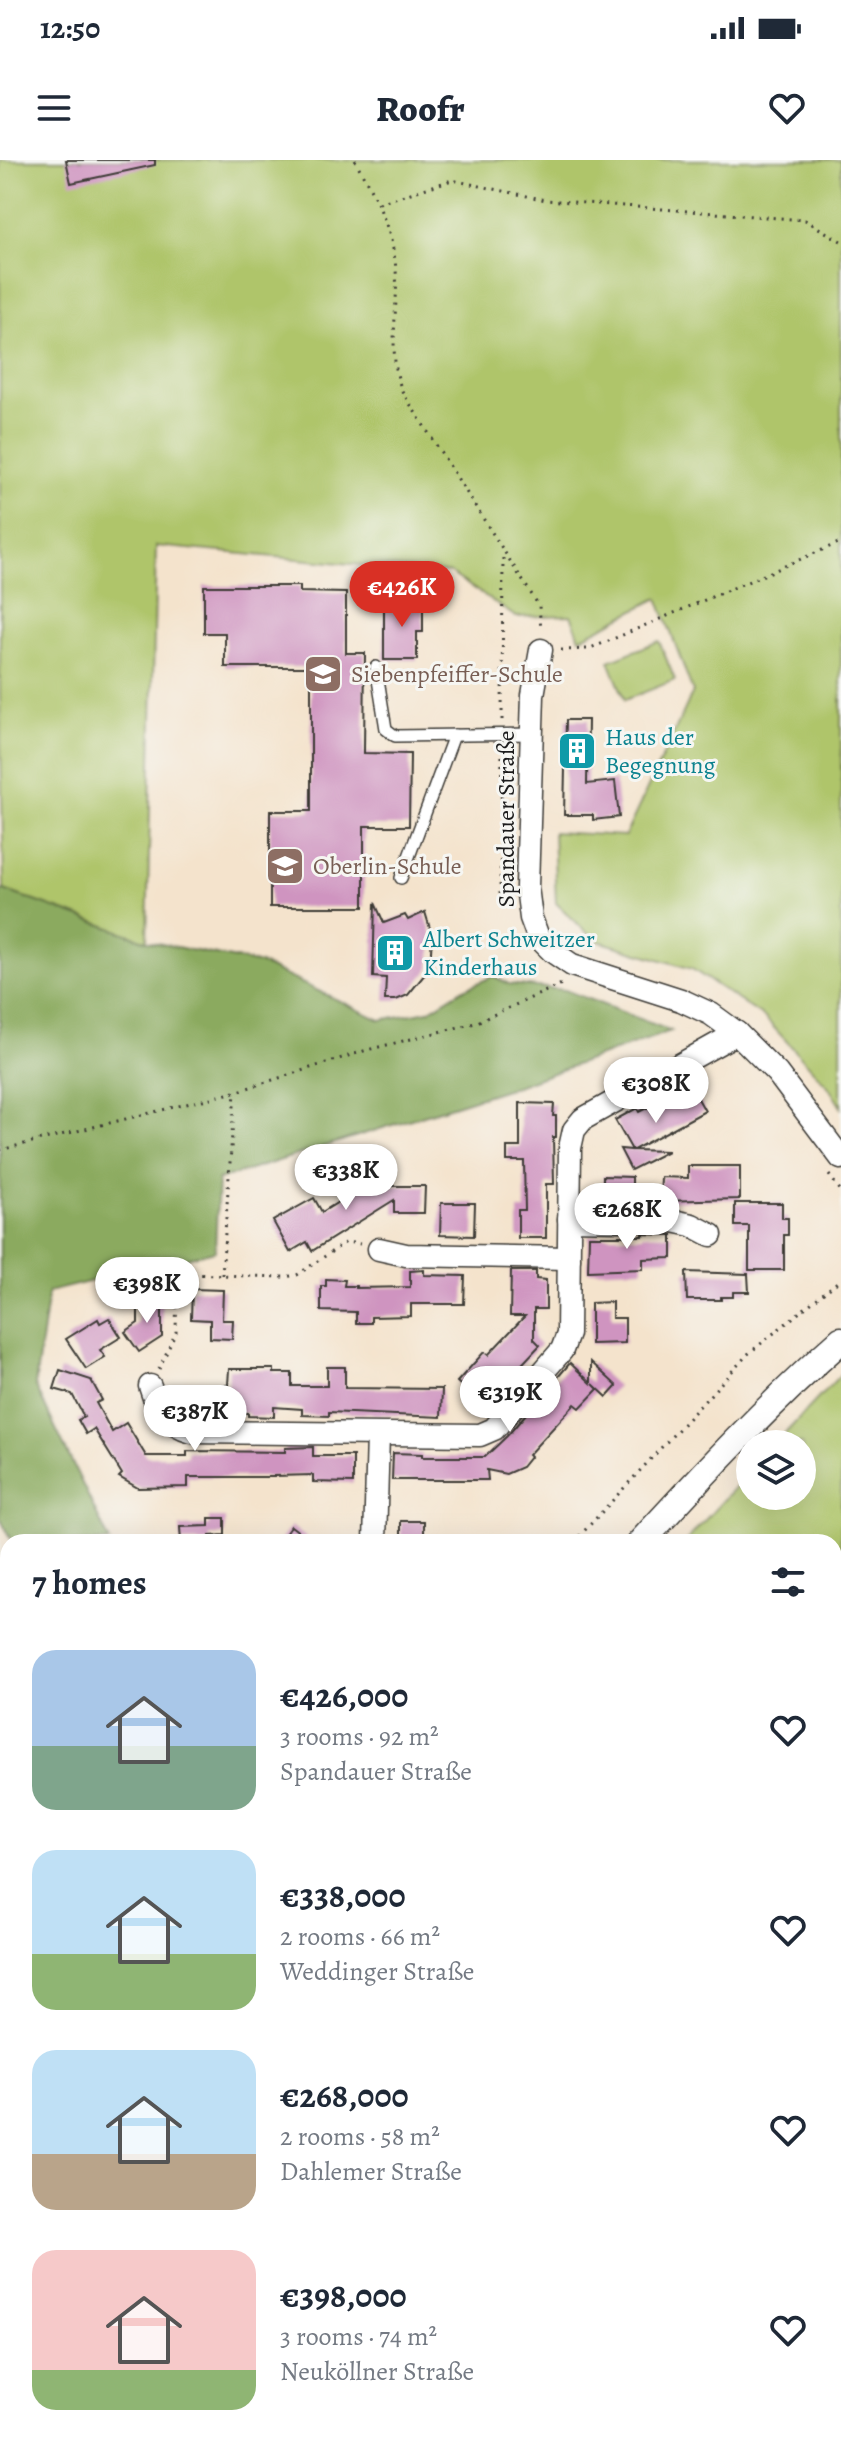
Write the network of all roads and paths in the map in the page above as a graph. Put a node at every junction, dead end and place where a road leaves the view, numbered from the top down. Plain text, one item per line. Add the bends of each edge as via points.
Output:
1 (355, 160) edge
2 (379, 203) junction
3 (841, 241) edge
4 (841, 542) edge
5 (503, 549) junction
6 (541, 650) junction
7 (376, 667) dead end
8 (502, 734) junction
9 (532, 734) junction
10 (454, 735) junction
11 (401, 878) dead end
12 (510, 899) dead end
13 (557, 974) dead end
14 (737, 1033) junction
15 (235, 1092) junction
16 (0, 1150) edge
17 (832, 1162) edge
18 (841, 1191) edge
19 (569, 1219) junction
20 (711, 1235) dead end
21 (379, 1249) joint
22 (569, 1258) junction
23 (222, 1275) junction
24 (841, 1279) edge
25 (841, 1340) edge
26 (150, 1386) joint
27 (378, 1435) junction
28 (375, 1534) edge
29 (581, 1534) edge
30 (648, 1534) edge

1 - 2 path
2 - 3 path via 452,180 546,200 805,220
2 - 5 path via 396,270 396,377
4 - 6 path via 588,649
5 - 6 path via 539,606
5 - 8 path
6 - 9 street, Spandauer Straße
7 - 10 lane via 386,729 395,736
8 - 9 lane
8 - 10 lane
8 - 12 path via 500,896
9 - 14 street, Spandauer Straße via 527,887 538,937 572,965 681,1000
10 - 11 lane
13 - 15 path via 571,980 475,1023
14 - 17 street, Spandauer Straße via 777,1073
14 - 19 street via 583,1119 570,1148
15 - 16 path
15 - 23 path
17 - 18 path
19 - 20 street via 673,1221
19 - 22 street
21 - 22 street via 406,1255
21 - 23 path via 346,1242 297,1275
22 - 27 street via 568,1334 562,1350 494,1429 480,1435
23 - 26 path via 182,1274 177,1279 176,1332
24 - 29 path via 748,1354
25 - 30 street
26 - 27 street via 162,1415 192,1432
27 - 28 street

